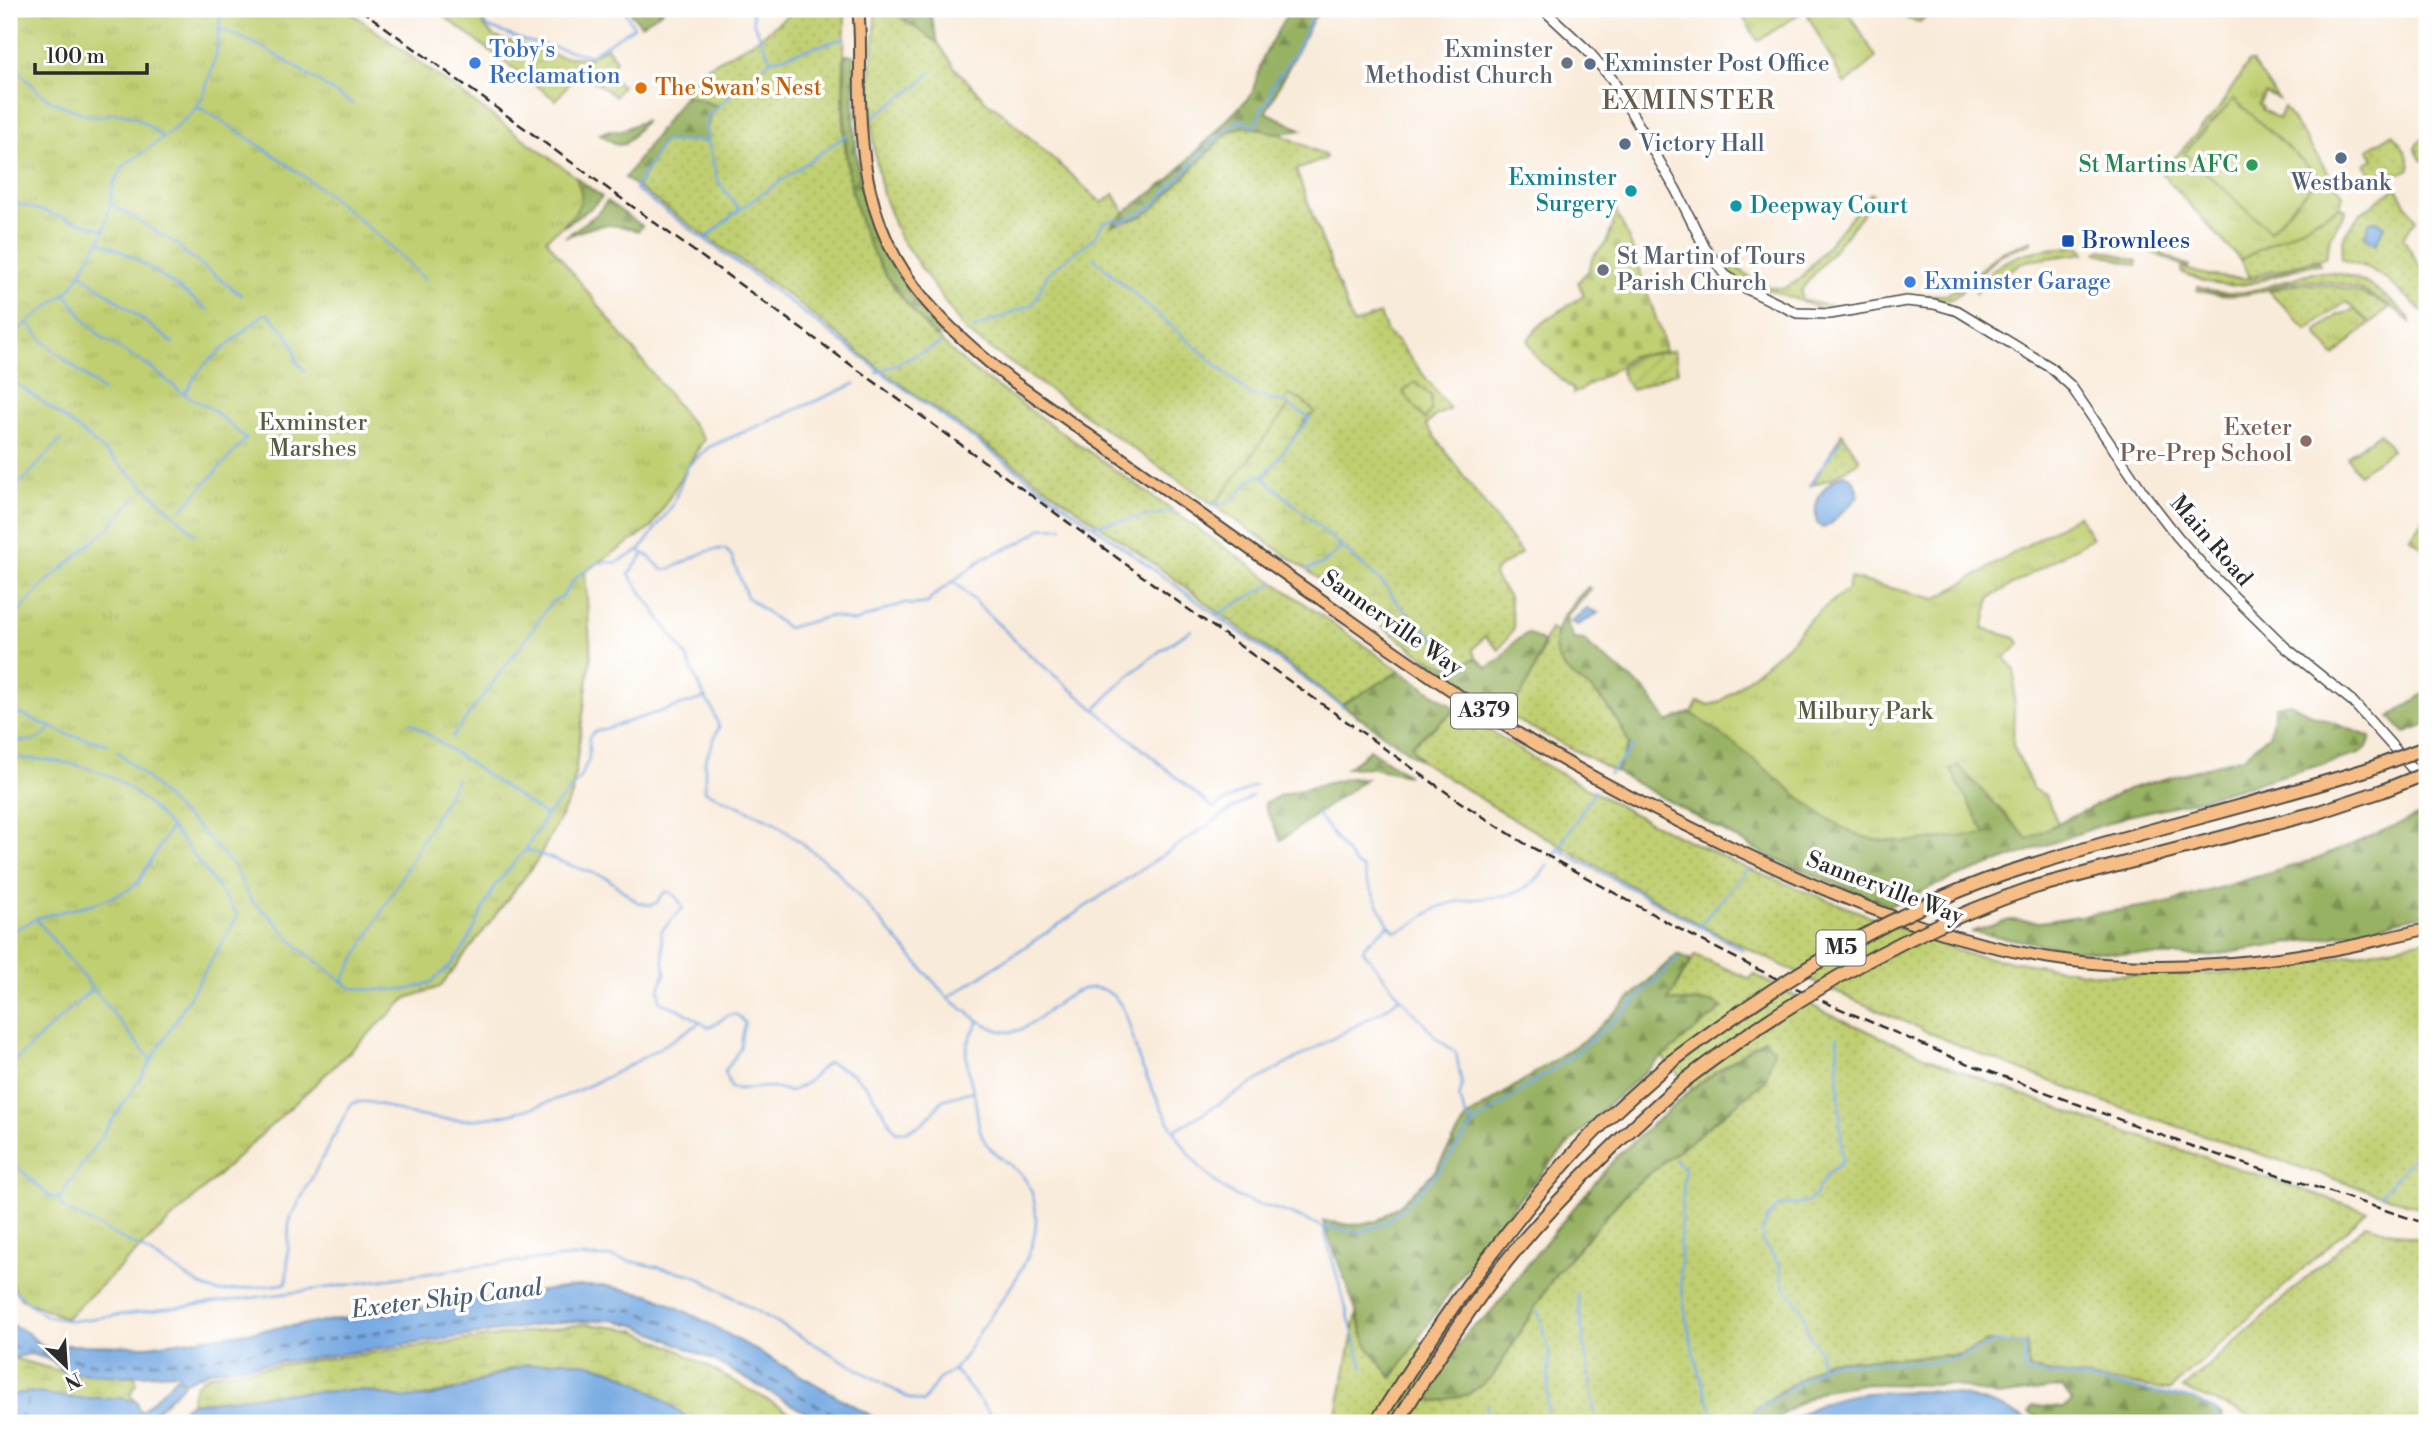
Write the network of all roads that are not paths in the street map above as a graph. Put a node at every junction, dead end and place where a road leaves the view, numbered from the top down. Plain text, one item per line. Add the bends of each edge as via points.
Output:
1 (858, 9) edge
2 (1543, 9) edge
3 (2427, 747) edge
4 (2427, 773) edge
5 (2427, 785) edge
6 (2427, 929) edge
7 (1376, 1423) edge
8 (1397, 1423) edge

1 - 6 main road, Sannerville Way / A379 via 860,102 869,191 888,245 934,313 1007,377 1510,729 1697,831 1787,874 1879,912 1989,947 2101,964 2182,965 2318,952
2 - 5 street, Main Road via 1612,79 1705,248 1725,275 1797,313 1830,314 1906,301 1934,304 1958,311 2050,367 2071,386 2143,492 2207,570 2285,648 2353,701
3 - 7 highway, M5, bridge via 2284,795 2032,865 1945,897 1840,949 1753,1003 1667,1065 1575,1152 1504,1235
4 - 8 highway, M5, bridge via 2319,812 2038,886 1948,920 1791,1004 1684,1081 1589,1168 1516,1249

